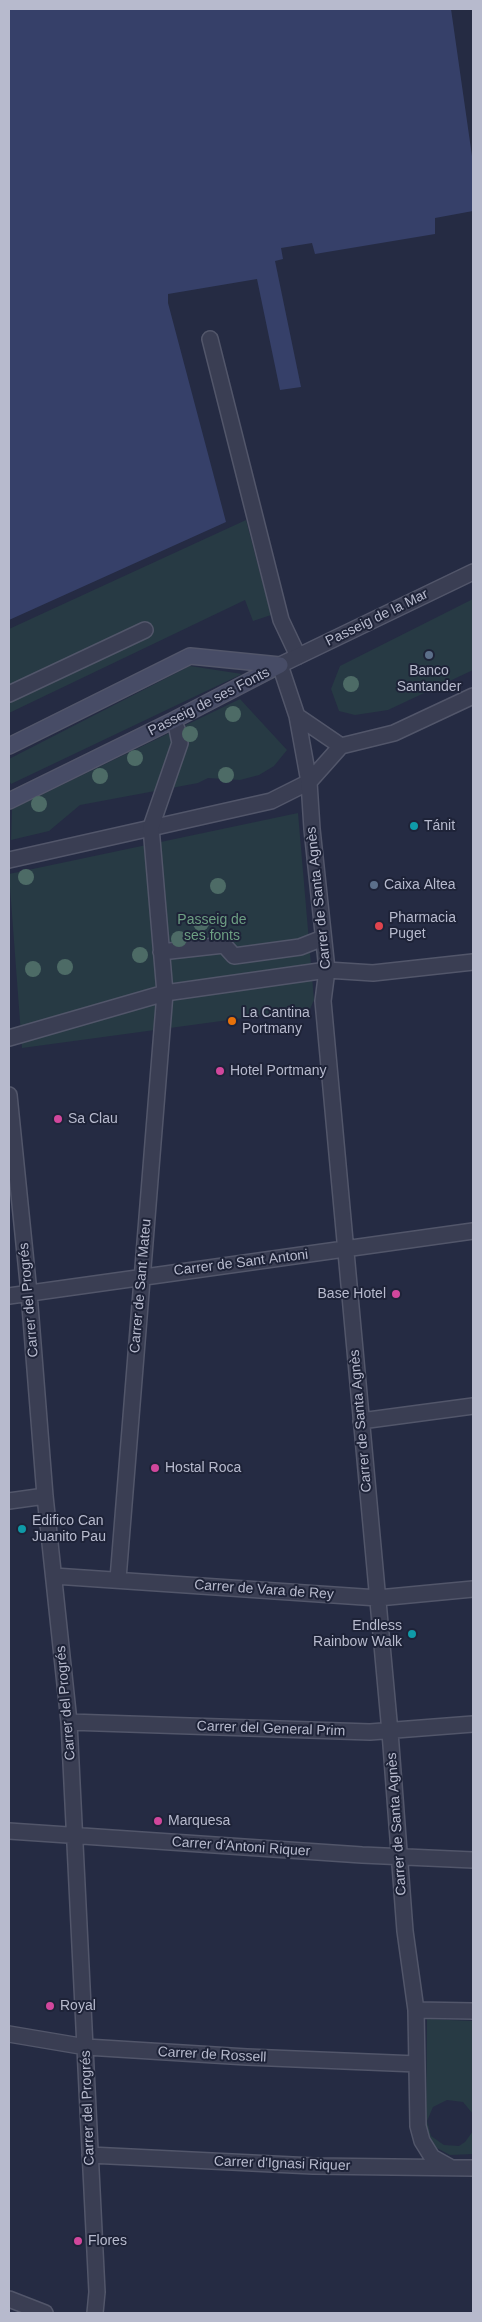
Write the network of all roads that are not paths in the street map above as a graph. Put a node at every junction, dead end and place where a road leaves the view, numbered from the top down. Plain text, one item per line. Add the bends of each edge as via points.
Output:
1 (210, 339) dead end
2 (473, 572) edge
3 (145, 630) dead end
4 (298, 656) junction
5 (280, 665) junction
6 (9, 694) edge
7 (473, 696) edge
8 (297, 716) junction
9 (177, 729) dead end
10 (9, 746) edge
11 (340, 746) junction
12 (309, 782) junction
13 (9, 801) edge
14 (151, 827) junction
15 (9, 860) edge
16 (323, 938) junction
17 (161, 952) junction
18 (473, 962) edge
19 (327, 970) junction
20 (165, 993) junction
21 (9, 1038) edge
22 (9, 1095) edge
23 (473, 1231) edge
24 (345, 1250) junction
25 (142, 1276) junction
26 (29, 1293) junction
27 (9, 1296) edge
28 (473, 1406) edge
29 (361, 1420) junction
30 (45, 1496) junction
31 (9, 1501) edge
32 (54, 1576) junction
33 (118, 1579) junction
34 (473, 1588) edge
35 (378, 1598) junction
36 (69, 1722) junction
37 (473, 1724) edge
38 (390, 1732) junction
39 (9, 1831) edge
40 (75, 1837) junction
41 (399, 1857) junction
42 (473, 1860) edge
43 (416, 2010) junction
44 (473, 2011) edge
45 (9, 2034) edge
46 (86, 2047) junction
47 (417, 2064) junction
48 (90, 2155) junction
49 (450, 2167) junction
50 (473, 2168) edge
51 (9, 2299) edge
52 (45, 2313) edge
53 (95, 2313) edge

1 - 4 street via 281,620
2 - 4 street, Passeig de la Mar
3 - 6 street
4 - 5 street, Passeig de la Mar
5 - 8 street, Carrer de Santa Agnès
5 - 10 street, Passeig de ses Fonts via 190,656
5 - 13 street, Passeig de ses Fonts
7 - 11 street via 394,733
8 - 11 street
8 - 12 street, Carrer de Santa Agnès
9 - 14 street via 180,743
11 - 12 street
12 - 14 street via 271,801
12 - 16 street, Carrer de Santa Agnès
14 - 15 street
14 - 17 street, Carrer de Sant Mateu
16 - 17 street via 300,947 234,956 224,944
16 - 19 street, Carrer de Santa Agnès
17 - 20 street, Carrer de Sant Mateu
18 - 19 street via 373,973
19 - 20 street
19 - 24 street, Carrer de Santa Agnès via 323,1000
20 - 21 street
20 - 25 street, Carrer de Sant Mateu
22 - 26 street, Carrer del Progrés
23 - 24 street, Carrer de Sant Antoni
24 - 25 street, Carrer de Sant Antoni
24 - 29 street, Carrer de Santa Agnès
25 - 26 street, Carrer de Sant Antoni
25 - 33 street, Carrer de Sant Mateu
26 - 27 street, Carrer de Sant Antoni
26 - 30 street, Carrer del Progrés
28 - 29 street
29 - 35 street, Carrer de Santa Agnès
30 - 31 street
30 - 32 street, Carrer del Progrés
32 - 33 street, Carrer de Vara de Rey
32 - 36 street, Carrer del Progrés
33 - 35 street, Carrer de Vara de Rey
34 - 35 street, Carrer de Vara de Rey
35 - 38 street, Carrer de Santa Agnès
36 - 38 street, Carrer del General Prim
36 - 40 street, Carrer del Progrés
37 - 38 street, Carrer del General Prim
38 - 41 street, Carrer de Santa Agnès
39 - 40 street, Carrer d'Antoni Riquer
40 - 41 street, Carrer d'Antoni Riquer
40 - 46 street, Carrer del Progrés
41 - 42 street, Carrer d'Antoni Riquer
41 - 43 street, Carrer de Santa Agnès
43 - 44 street
43 - 47 street, Carrer de Santa Agnès
45 - 46 street, Carrer de Rossell
46 - 47 street, Carrer de Rossell via 246,2058
46 - 48 street, Carrer del Progrés
47 - 49 street, Carrer de Santa Agnès via 418,2126 422,2141 432,2156
48 - 49 street, Carrer d'Ignasi Riquer via 313,2166
48 - 53 street, Carrer del Progrés via 97,2292
49 - 50 street, Carrer d'Ignasi Riquer
51 - 52 street

